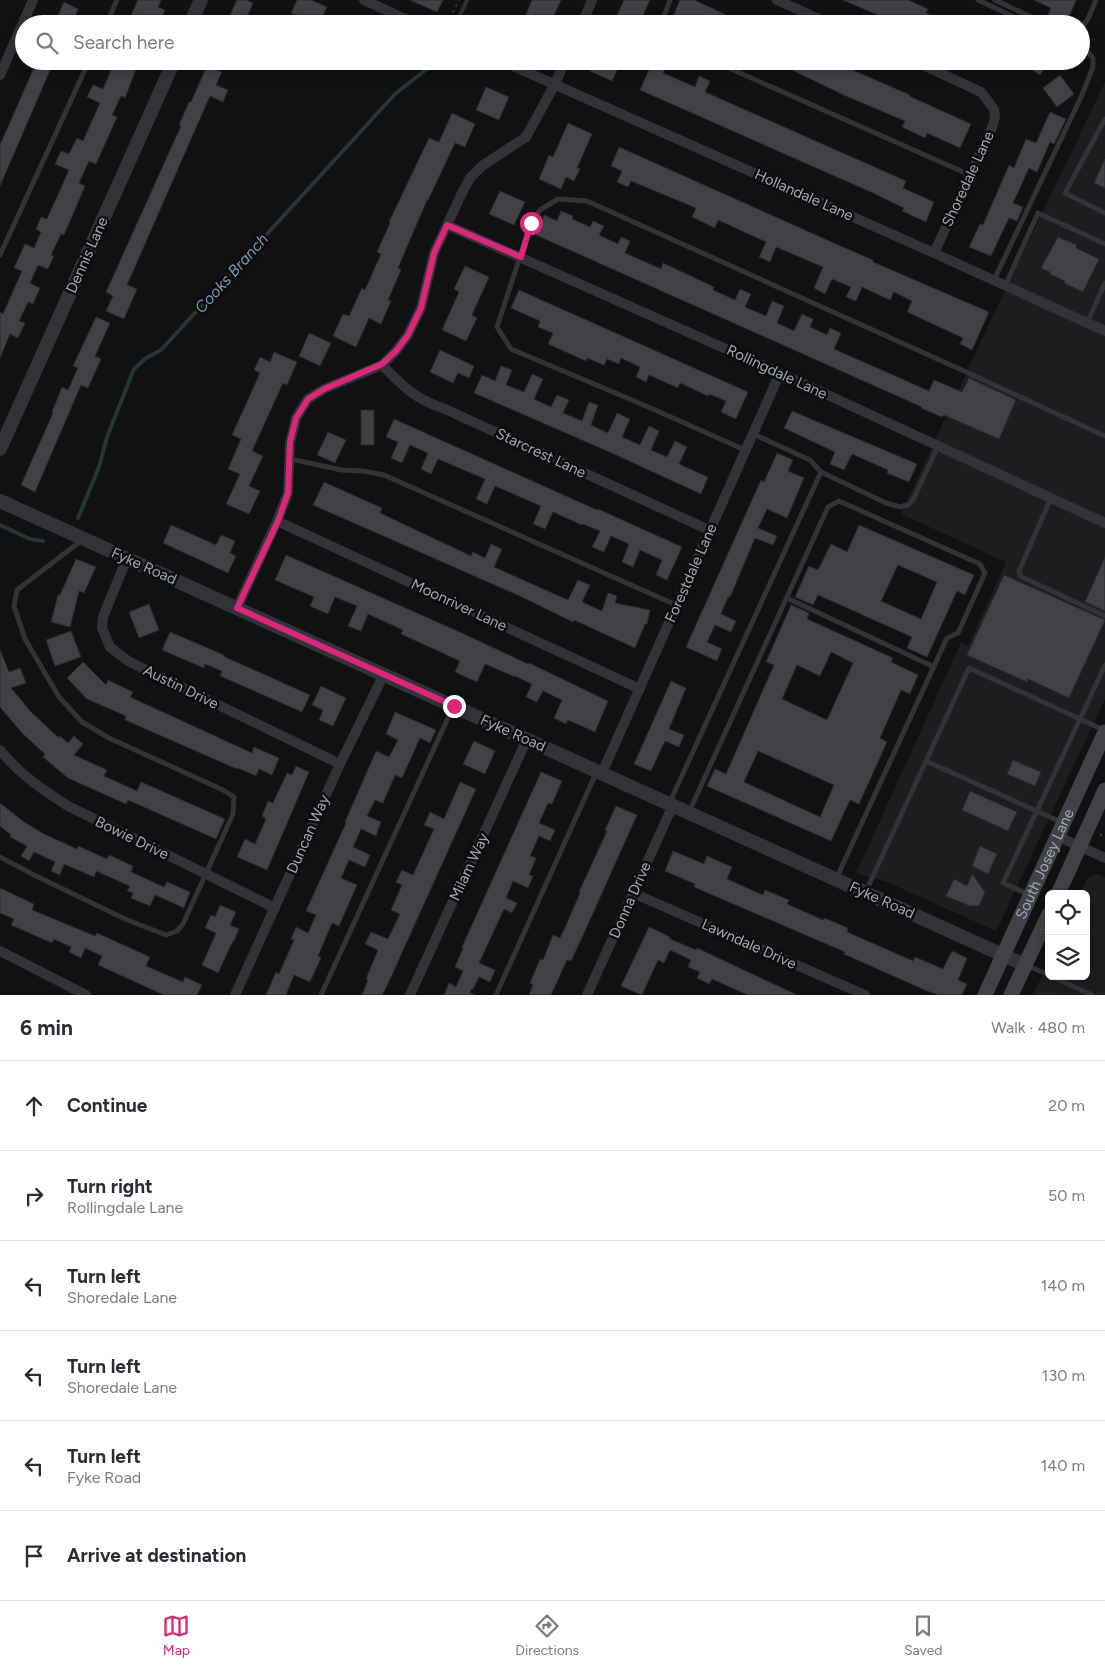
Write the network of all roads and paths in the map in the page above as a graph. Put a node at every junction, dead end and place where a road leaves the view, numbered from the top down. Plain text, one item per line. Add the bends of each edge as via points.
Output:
1 (33, 0) edge
2 (117, 0) edge
3 (201, 0) edge
4 (364, 0) edge
5 (459, 0) edge
6 (592, 0) edge
7 (670, 0) edge
8 (777, 0) edge
9 (978, 0) edge
10 (995, 0) edge
11 (1096, 0) edge
12 (376, 3) edge
13 (26, 15) edge
14 (110, 15) edge
15 (194, 15) edge
16 (399, 15) edge
17 (452, 15) edge
18 (586, 15) edge
19 (664, 15) edge
20 (810, 15) edge
21 (1010, 15) edge
22 (1027, 15) edge
23 (1090, 15) edge
24 (15, 41) edge
25 (1090, 56) edge
26 (85, 70) edge
27 (170, 70) edge
28 (523, 70) edge
29 (561, 70) edge
30 (733, 70) edge
31 (934, 70) edge
32 (0, 75) edge
33 (555, 84) junction
34 (1105, 118) edge
35 (970, 175) junction
36 (1105, 213) edge
37 (447, 225) junction
38 (1105, 244) edge
39 (934, 253) junction
40 (0, 255) edge
41 (521, 257) junction
42 (994, 280) junction
43 (1105, 283) edge
44 (1006, 286) junction
45 (1087, 323) junction
46 (1105, 331) edge
47 (382, 364) junction
48 (780, 373) junction
49 (752, 434) junction
50 (1105, 436) edge
51 (938, 446) junction
52 (0, 448) edge
53 (745, 450) junction
54 (290, 459) junction
55 (821, 472) junction
56 (1051, 498) junction
57 (0, 501) edge
58 (278, 521) junction
59 (1105, 523) edge
60 (709, 530) junction
61 (84, 539) junction
62 (127, 558) junction
63 (787, 598) junction
64 (676, 606) junction
65 (237, 608) junction
66 (1105, 616) edge
67 (1105, 665) edge
68 (934, 666) junction
69 (384, 674) junction
70 (640, 689) junction
71 (454, 706) junction
72 (1080, 719) junction
73 (1105, 731) edge
74 (527, 740) junction
75 (0, 750) edge
76 (926, 761) junction
77 (340, 764) junction
78 (600, 772) junction
79 (1105, 790) edge
80 (671, 804) junction
81 (1037, 811) junction
82 (689, 813) junction
83 (1060, 830) junction
84 (1080, 847) junction
85 (0, 857) edge
86 (1105, 858) edge
87 (205, 874) junction
88 (836, 879) junction
89 (1060, 890) edge
90 (633, 893) junction
91 (866, 893) junction
92 (1030, 895) junction
93 (275, 908) junction
94 (1045, 922) edge
95 (0, 951) edge
96 (1003, 955) junction
97 (1025, 965) junction
98 (1045, 974) edge
99 (1059, 980) edge
100 (64, 991) edge
101 (86, 995) edge
102 (235, 995) edge
103 (320, 995) edge
104 (410, 995) edge
105 (496, 995) edge
106 (587, 995) edge
107 (865, 995) edge
108 (985, 995) edge
109 (1011, 995) edge
110 (1092, 995) edge

1 - 13 street
2 - 14 lane
3 - 15 street
4 - 12 street
5 - 17 path
6 - 18 street
7 - 19 lane
8 - 20 street
9 - 21 lane
10 - 22 lane
11 - 23 lane
12 - 16 street
24 - 32 street
25 - 42 lane via 1093,67 1078,104
26 - 40 lane
27 - 52 street, Dennis Lane
28 - 33 street, Hollandale Lane
29 - 33 street
30 - 35 lane
31 - 35 street, Shoredale Lane via 982,92 994,109 992,128
33 - 37 street via 526,137 482,166 470,178
33 - 39 street, Hollandale Lane
34 - 36 lane via 1064,193
35 - 39 street, Shoredale Lane
37 - 41 street, Rollingdale Lane
37 - 47 street via 434,253 421,308 408,335
38 - 44 lane via 1038,213
39 - 42 street, Hollandale Lane
41 - 48 street, Rollingdale Lane
41 - 50 lane via 531,223 540,210 558,199 587,201
41 - 53 lane via 497,327 512,349
42 - 44 street, Hollandale Lane
43 - 45 lane
44 - 45 street, Hollandale Lane
45 - 46 street, Hollandale Lane
47 - 54 street via 308,399 296,418
47 - 60 street, Starcrest Lane via 407,390 424,402
48 - 49 street, Forestdale Lane
48 - 51 street, Rollingdale Lane
49 - 53 street, Forestdale Lane
49 - 55 lane via 810,460
51 - 55 lane via 913,500 900,507
51 - 56 street, Rollingdale Lane
53 - 60 street, Forestdale Lane
54 - 58 street via 288,493
54 - 64 lane via 384,475
55 - 80 lane
56 - 59 street, Rollingdale Lane
56 - 66 lane via 1019,571 1020,576
57 - 61 street, Fyke Road
58 - 65 street
58 - 70 street, Moonriver Lane
60 - 64 street, Forestdale Lane
61 - 62 street, Fyke Road
61 - 87 lane via 17,590 14,606 25,639 59,697 82,722 234,797 233,814
62 - 65 street, Fyke Road
62 - 77 street, Austin Drive via 103,617 102,628 110,647 128,661
63 - 68 lane
63 - 68 lane via 828,507 839,501 980,564 985,573 958,633 947,638
63 - 82 lane
64 - 70 street, Forestdale Lane
65 - 69 street, Fyke Road
67 - 72 lane
68 - 88 lane
69 - 71 street, Fyke Road
69 - 77 street, Duncan Way
70 - 78 street, Forestdale Lane
71 - 74 street, Fyke Road
71 - 103 lane
72 - 73 lane
72 - 76 lane via 968,668
72 - 81 lane
73 - 83 main road, South Josey Lane
74 - 78 street, Fyke Road
74 - 104 street, Milam Way
75 - 87 street, Bowie Drive via 37,786 68,806
76 - 81 lane
76 - 91 lane
77 - 93 street, Duncan Way
78 - 80 street, Fyke Road
78 - 105 lane
79 - 84 main road, South Josey Lane
80 - 82 street, Fyke Road
80 - 90 street, Donna Drive
81 - 83 lane
81 - 92 lane via 1004,883
82 - 88 street, Fyke Road
83 - 84 street
83 - 92 main road, South Josey Lane
84 - 86 street
84 - 89 main road, South Josey Lane
85 - 87 lane via 116,915 166,935 177,931 183,924
87 - 93 street, Bowie Drive
88 - 91 street, Fyke Road
90 - 106 street, Donna Drive
90 - 107 street, Lawndale Drive
91 - 96 street, Fyke Road
92 - 96 main road, South Josey Lane
93 - 102 street, Duncan Way
94 - 97 main road, South Josey Lane
95 - 100 street
96 - 97 street, Fyke Road
96 - 108 main road, South Josey Lane
97 - 98 lane
97 - 109 main road, South Josey Lane
99 - 110 lane
100 - 101 street

